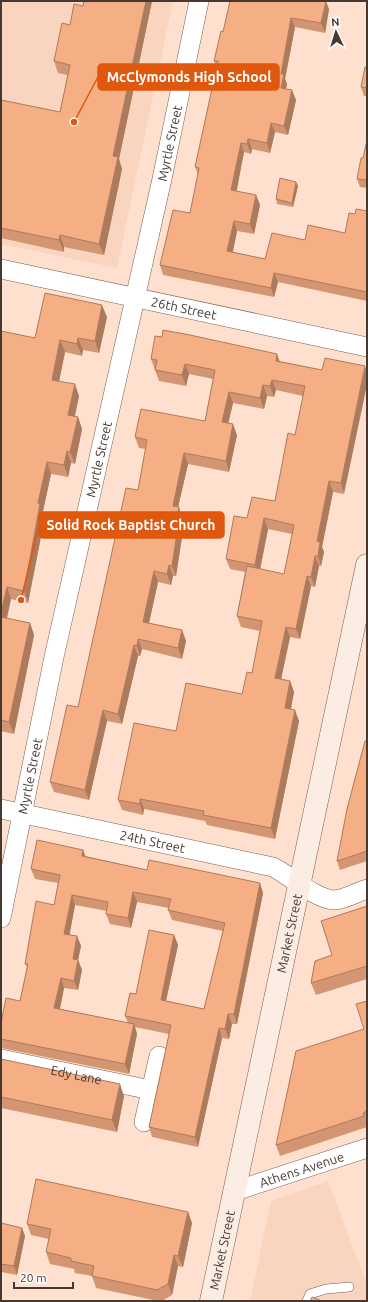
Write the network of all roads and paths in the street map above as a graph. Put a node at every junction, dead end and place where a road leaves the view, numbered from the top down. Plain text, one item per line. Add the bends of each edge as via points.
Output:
1 (199, 1) edge
2 (1, 269) edge
3 (135, 298) junction
4 (367, 347) edge
5 (367, 565) edge
6 (362, 613) edge
7 (1, 809) edge
8 (23, 814) junction
9 (300, 885) junction
10 (367, 889) edge
11 (1, 918) edge
12 (159, 1056) dead end
13 (1, 1059) edge
14 (151, 1090) junction
15 (144, 1122) dead end
16 (367, 1148) edge
17 (235, 1191) junction
18 (349, 1287) dead end
19 (211, 1301) edge
20 (306, 1301) edge

1 - 3 street, Myrtle Street
2 - 3 street, 26th Street
3 - 4 street, 26th Street
3 - 8 street, Myrtle Street via 59,633
5 - 6 main road, Market Street
6 - 9 main road, Market Street
7 - 8 street, 24th Street
8 - 9 street, 24th Street via 273,867 288,874
8 - 11 street, Myrtle Street
9 - 10 street, 24th Street via 335,900
9 - 17 main road, Market Street
12 - 14 street
13 - 14 street, Edy Lane
14 - 15 street
16 - 17 street, Athens Avenue
17 - 19 main road, Market Street
18 - 20 lane via 326,1289 310,1294

